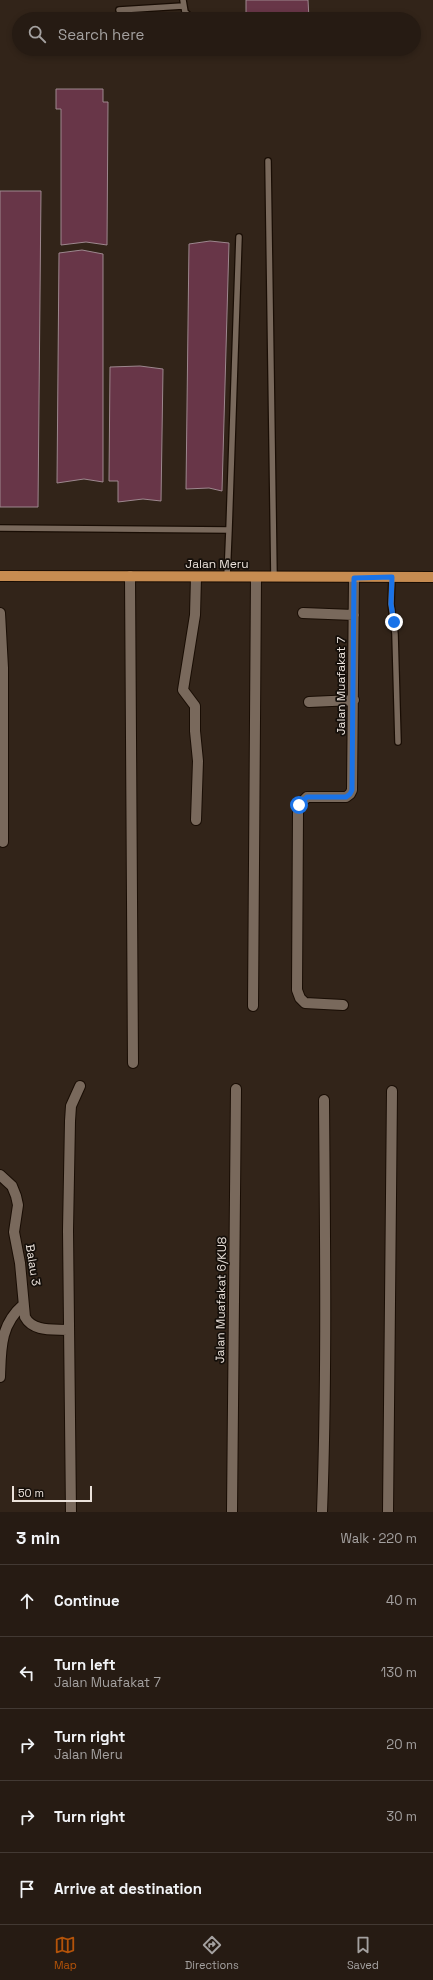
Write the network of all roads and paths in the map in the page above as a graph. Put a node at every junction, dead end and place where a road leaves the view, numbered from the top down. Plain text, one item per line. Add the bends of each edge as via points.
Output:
1 (183, 3) edge
2 (119, 10) dead end
3 (268, 161) dead end
4 (239, 237) dead end
5 (0, 528) edge
6 (229, 530) junction
7 (0, 576) edge
8 (130, 576) junction
9 (196, 576) junction
10 (228, 577) junction
11 (256, 577) junction
12 (274, 577) junction
13 (392, 577) junction
14 (433, 577) edge
15 (354, 578) junction
16 (0, 613) edge
17 (303, 613) dead end
18 (354, 615) junction
19 (354, 700) junction
20 (309, 702) dead end
21 (398, 742) dead end
22 (196, 820) dead end
23 (3, 842) dead end
24 (343, 1005) dead end
25 (253, 1006) dead end
26 (133, 1063) dead end
27 (80, 1086) dead end
28 (236, 1089) dead end
29 (392, 1091) dead end
30 (324, 1100) dead end
31 (0, 1175) edge
32 (23, 1305) junction
33 (68, 1330) junction
34 (0, 1377) edge
35 (71, 1512) edge
36 (232, 1512) edge
37 (322, 1512) edge
38 (388, 1512) edge

1 - 2 lane
3 - 12 lane
4 - 6 lane
5 - 6 lane
6 - 10 lane
7 - 8 main road, Jalan Meru
8 - 9 main road, Jalan Meru
8 - 26 street
9 - 10 main road, Jalan Meru
9 - 22 street via 195,615 184,690 195,706 198,761
10 - 11 main road, Jalan Meru
11 - 12 main road, Jalan Meru
11 - 25 street
12 - 15 main road, Jalan Meru
13 - 14 main road, Jalan Meru
13 - 15 main road, Jalan Meru
13 - 21 lane
15 - 18 street, Jalan Muafakat 7
16 - 23 street via 3,668
17 - 18 street
18 - 19 street, Jalan Muafakat 7
19 - 20 street
19 - 24 street, Jalan Muafakat 7 via 353,783 350,794 346,797 307,797 299,805 298,813 297,990 305,1003
27 - 33 street via 71,1106 70,1121
28 - 36 street, Jalan Muafakat 6/KU8
29 - 38 street
30 - 37 street
31 - 32 street, Balau 3 via 12,1186 18,1206 14,1232 24,1294
32 - 33 street, Balau 3 via 25,1317 33,1327
32 - 34 street via 8,1321 4,1331
33 - 35 street

